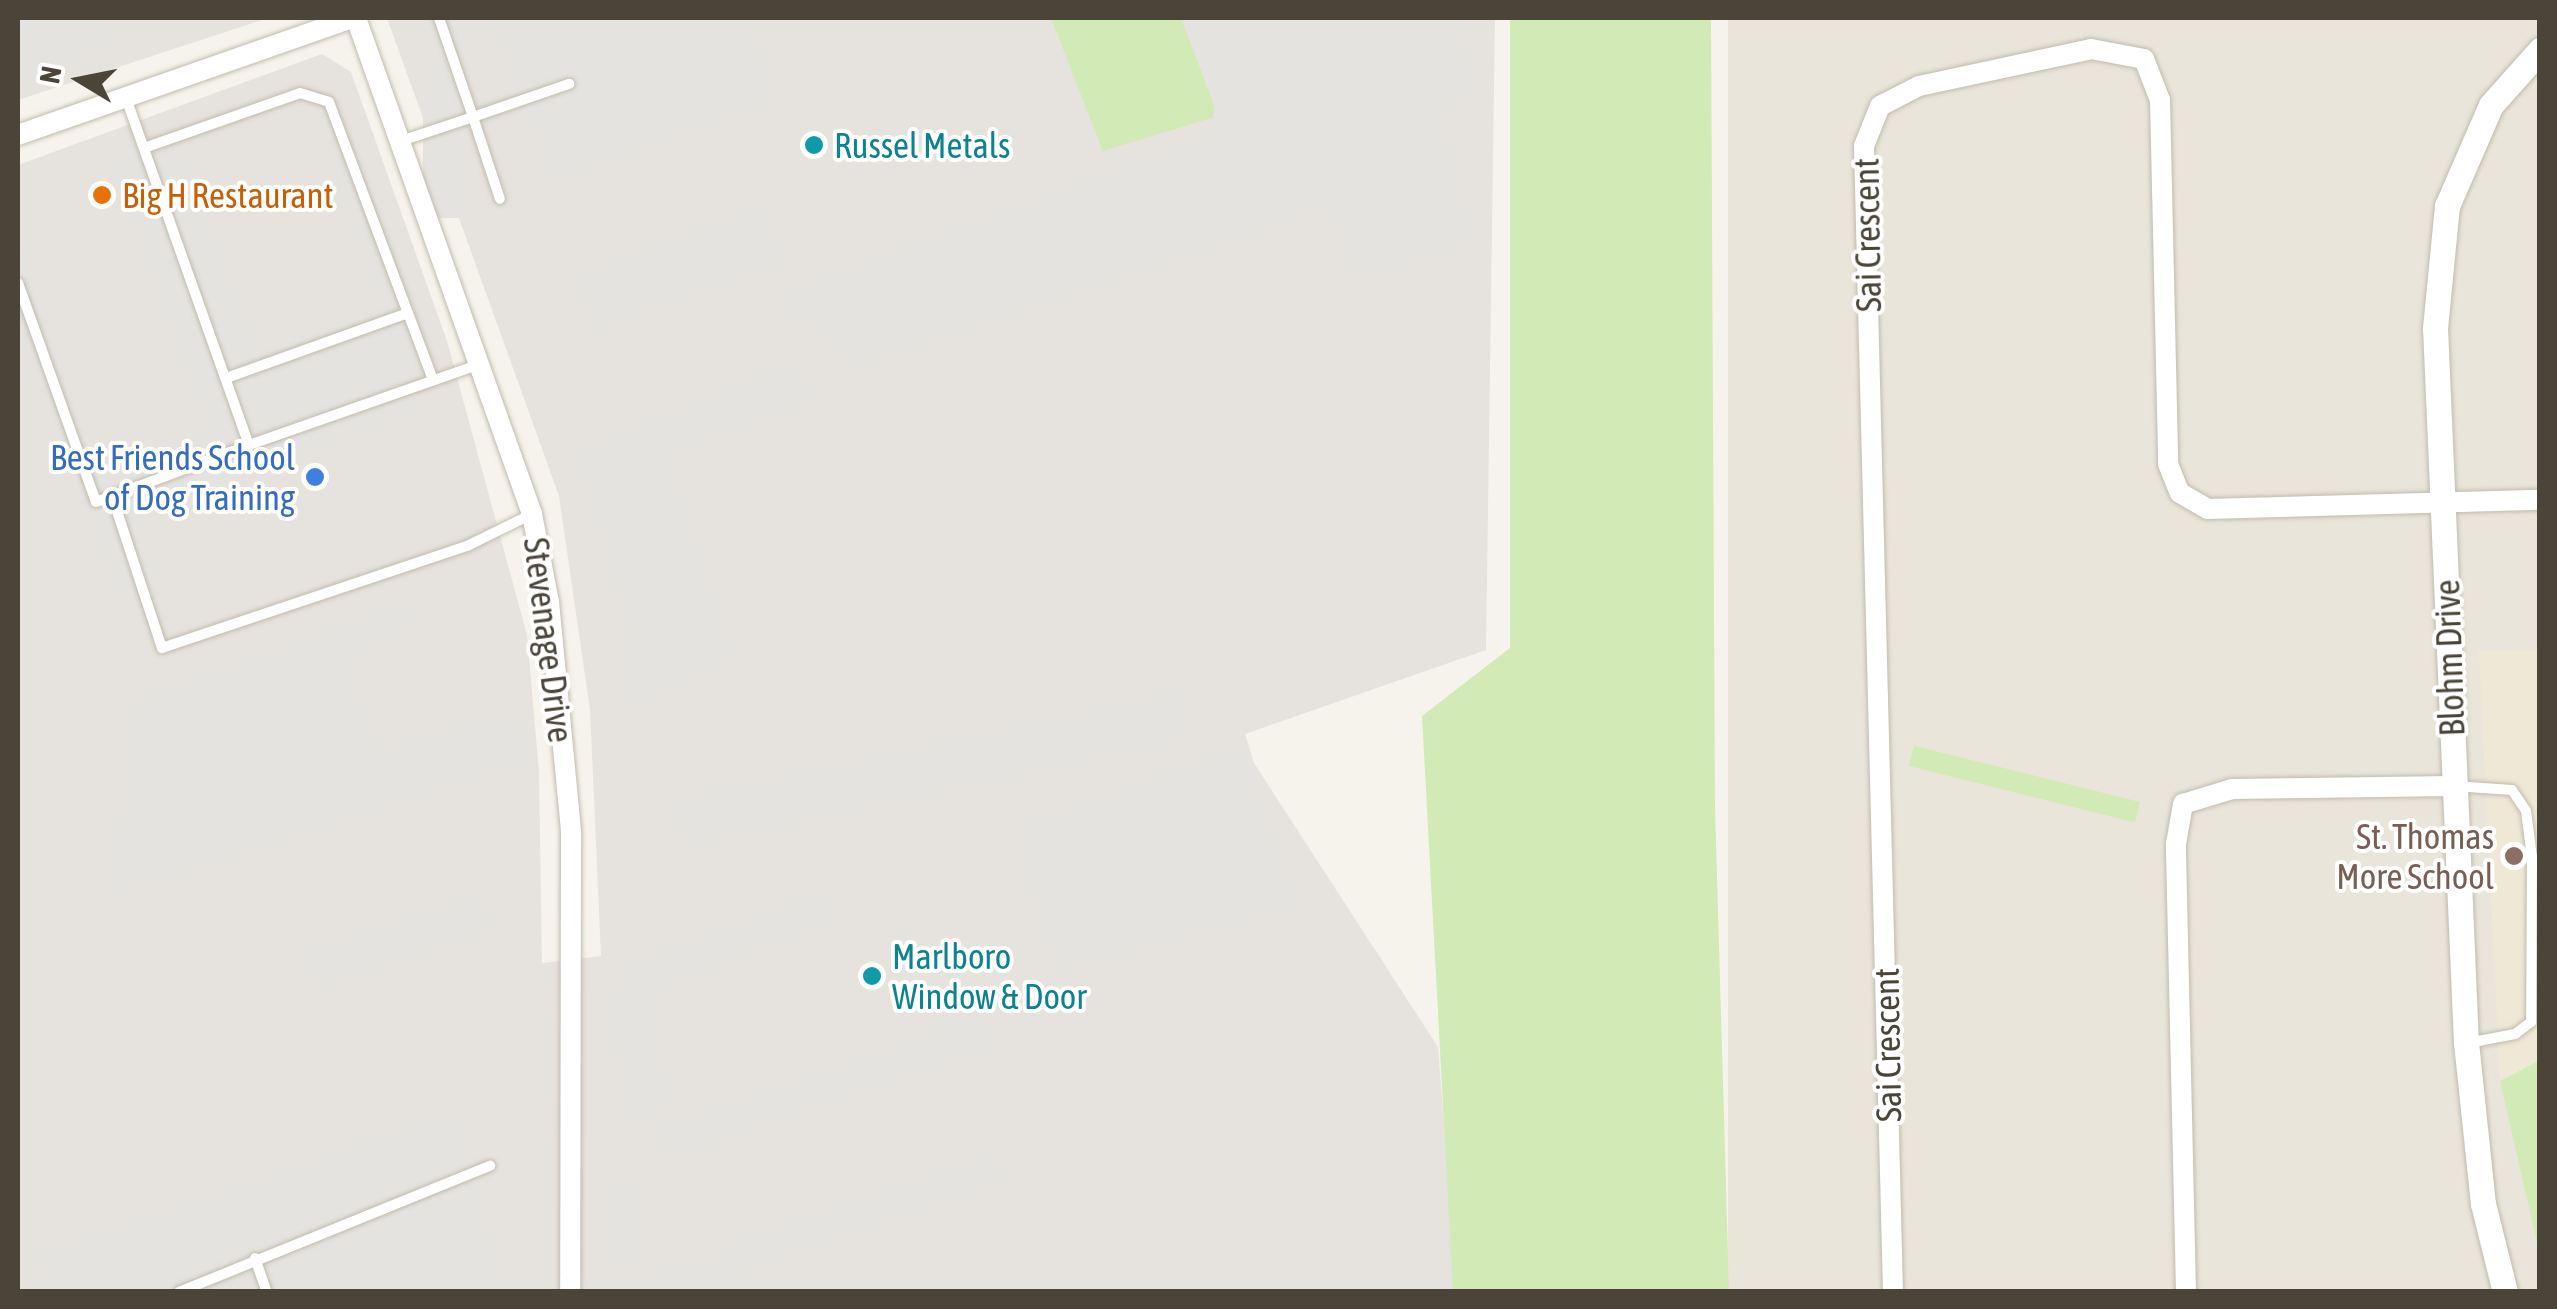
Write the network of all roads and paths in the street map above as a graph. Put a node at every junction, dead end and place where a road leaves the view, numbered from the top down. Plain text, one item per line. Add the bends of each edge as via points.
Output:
1 (354, 18) edge
2 (439, 18) edge
3 (2540, 50) edge
4 (568, 84) dead end
5 (126, 97) junction
6 (473, 117) junction
7 (18, 135) edge
8 (401, 142) junction
9 (144, 148) junction
10 (500, 199) dead end
11 (18, 283) edge
12 (408, 313) junction
13 (480, 364) junction
14 (226, 378) junction
15 (433, 380) junction
16 (249, 445) junction
17 (112, 496) junction
18 (2540, 500) edge
19 (2446, 504) junction
20 (532, 514) junction
21 (2453, 786) junction
22 (2466, 1043) junction
23 (490, 1166) dead end
24 (255, 1258) junction
25 (179, 1292) edge
26 (268, 1292) edge
27 (570, 1292) edge
28 (1893, 1292) edge
29 (2186, 1292) edge
30 (2505, 1292) edge

1 - 5 street
1 - 8 street, Stevenage Drive
2 - 6 lane
3 - 19 street, Blohm Drive via 2491,105 2448,206 2435,328
4 - 6 lane
5 - 7 street
5 - 9 lane
6 - 8 lane
6 - 10 lane
8 - 13 street, Stevenage Drive
9 - 12 lane via 300,93 329,102
9 - 14 lane
11 - 17 lane via 96,502
12 - 14 lane
12 - 15 lane
13 - 15 lane
13 - 20 street, Stevenage Drive
14 - 16 lane
15 - 16 lane
16 - 17 lane
17 - 20 lane via 162,648 468,546
18 - 19 street
19 - 21 street, Blohm Drive
19 - 28 street, Sai Crescent via 2208,509 2180,493 2168,464 2160,100 2144,59 2091,49 1918,86 1880,106 1864,146
20 - 27 street, Stevenage Drive via 549,602 571,832
21 - 22 street, Blohm Drive
21 - 22 lane via 2512,790 2526,812 2532,1022 2515,1034
21 - 29 street via 2232,790 2183,804 2176,844
22 - 30 street, Blohm Drive via 2483,1204
23 - 24 lane
24 - 25 lane
24 - 26 lane

